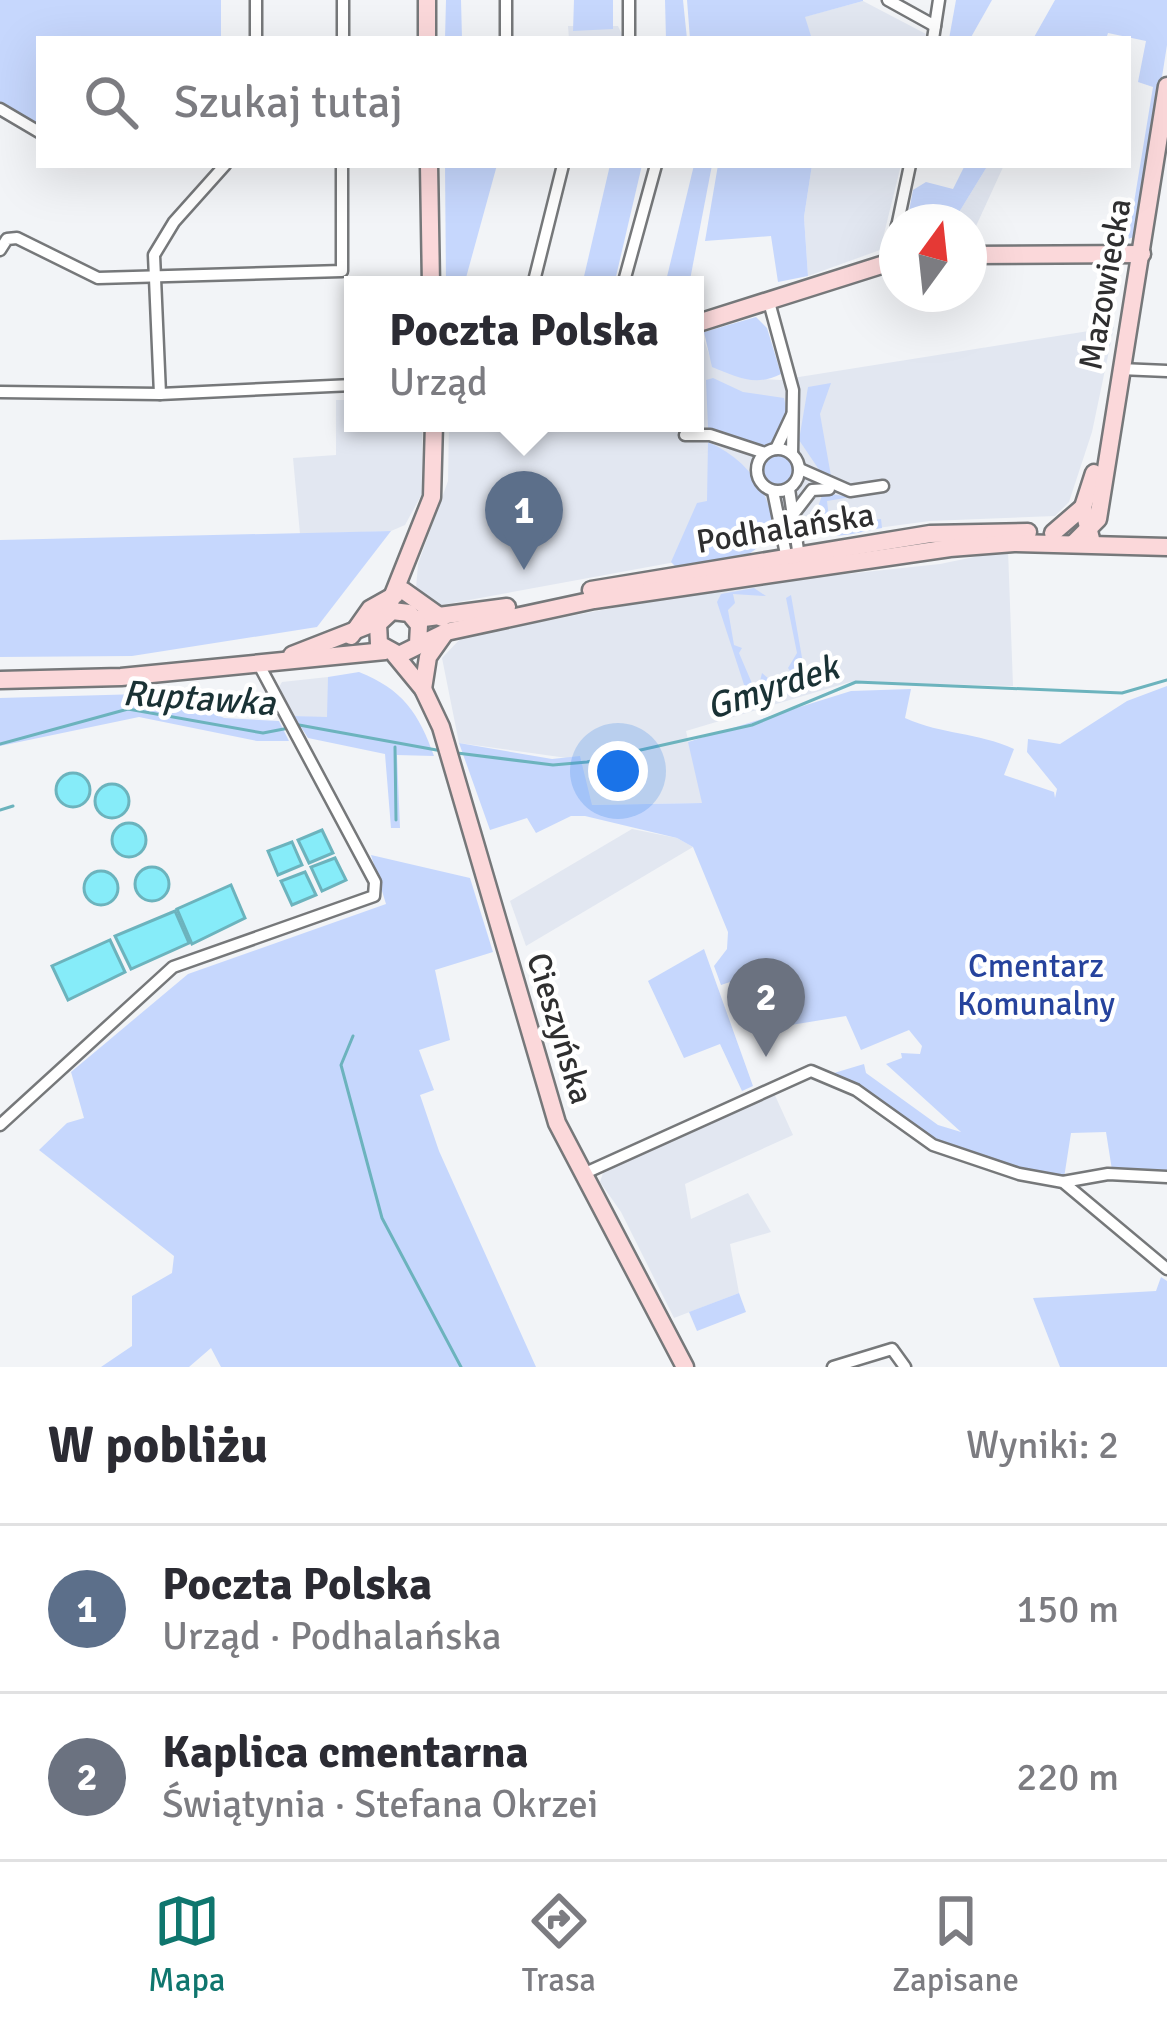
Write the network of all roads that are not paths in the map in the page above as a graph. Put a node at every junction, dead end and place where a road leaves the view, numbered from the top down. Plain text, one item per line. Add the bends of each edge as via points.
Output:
1 (256, 0) edge
2 (343, 0) edge
3 (427, 0) edge
4 (506, 0) edge
5 (629, 0) edge
6 (888, 0) edge
7 (939, 0) edge
8 (934, 33) edge
9 (256, 36) edge
10 (343, 36) edge
11 (427, 36) edge
12 (506, 36) edge
13 (629, 36) edge
14 (1167, 86) edge
15 (0, 109) edge
16 (36, 130) edge
17 (222, 168) edge
18 (342, 168) edge
19 (429, 168) edge
20 (561, 168) edge
21 (655, 168) edge
22 (909, 168) edge
23 (901, 204) edge
24 (0, 250) edge
25 (1142, 254) junction
26 (987, 255) edge
27 (879, 266) edge
28 (431, 276) edge
29 (535, 276) edge
30 (625, 276) edge
31 (153, 277) junction
32 (769, 302) junction
33 (704, 321) edge
34 (1120, 369) junction
35 (1167, 371) edge
36 (344, 385) edge
37 (0, 392) edge
38 (160, 394) junction
39 (794, 412) junction
40 (434, 432) edge
41 (685, 435) dead end
42 (730, 443) junction
43 (771, 451) junction
44 (792, 454) junction
45 (757, 468) junction
46 (800, 469) junction
47 (883, 487) dead end
48 (791, 488) junction
49 (822, 488) junction
50 (773, 491) junction
51 (850, 491) junction
52 (792, 516) junction
53 (1092, 531) junction
54 (1053, 533) junction
55 (790, 536) junction
56 (1167, 537) edge
57 (1167, 547) edge
58 (825, 560) junction
59 (794, 565) junction
60 (761, 569) junction
61 (400, 589) junction
62 (412, 616) junction
63 (382, 618) junction
64 (444, 625) junction
65 (350, 644) junction
66 (417, 645) junction
67 (390, 653) junction
68 (257, 661) junction
69 (0, 680) edge
70 (423, 688) junction
71 (0, 1125) edge
72 (583, 1174) junction
73 (1167, 1177) edge
74 (1064, 1182) junction
75 (1167, 1269) edge
76 (686, 1367) edge
77 (833, 1367) edge
78 (904, 1367) edge

1 - 9 street
2 - 10 street
3 - 11 street
4 - 12 street
5 - 13 street
6 - 8 street
7 - 8 street
14 - 25 street, Mazowiecka
15 - 16 street
17 - 31 street via 174,222 154,255
18 - 31 street via 342,271
19 - 28 street
20 - 29 street
21 - 30 street
22 - 23 street
24 - 31 street via 17,238 98,278
25 - 26 street
25 - 34 street, Mazowiecka
27 - 32 street
31 - 38 street
32 - 33 street
32 - 39 street
34 - 35 street
34 - 53 street, Mazowiecka
36 - 38 street
37 - 38 street
39 - 43 street
39 - 44 street
40 - 61 street via 434,490
41 - 42 street
42 - 43 street
42 - 45 street
43 - 44 street
43 - 45 street
44 - 46 street
45 - 50 street
46 - 48 street
46 - 51 street
47 - 51 street
48 - 49 street
48 - 50 street
48 - 52 street
49 - 51 street
49 - 52 street via 801,499
50 - 55 street
52 - 55 street
53 - 54 street
53 - 54 street, Podhalańska
53 - 56 street, Podhalańska
53 - 57 street, Podhalańska
53 - 58 street, Podhalańska
54 - 58 street, Podhalańska via 961,531
55 - 58 street
55 - 59 street
55 - 60 street
58 - 59 street, Podhalańska
59 - 60 street, Podhalańska
60 - 64 street, Podhalańska
61 - 62 street
61 - 63 street
61 - 64 street
61 - 65 street via 365,614
62 - 63 street, Podhalańska
62 - 64 street, Podhalańska
62 - 66 street, Cieszyńska
63 - 65 street
63 - 67 street via 376,637
64 - 66 street, Podhalańska
64 - 70 street
65 - 67 street
65 - 68 street
65 - 70 street
66 - 67 street, Podhalańska
66 - 70 street, Cieszyńska
67 - 70 street, Cieszyńska
68 - 69 street via 122,677
68 - 71 street via 375,881 374,896 173,967
70 - 72 street, Cieszyńska via 549,1099
72 - 74 street via 811,1071 856,1090 933,1145
72 - 76 street, Cieszyńska
73 - 74 street
74 - 75 street
77 - 78 street via 892,1349

